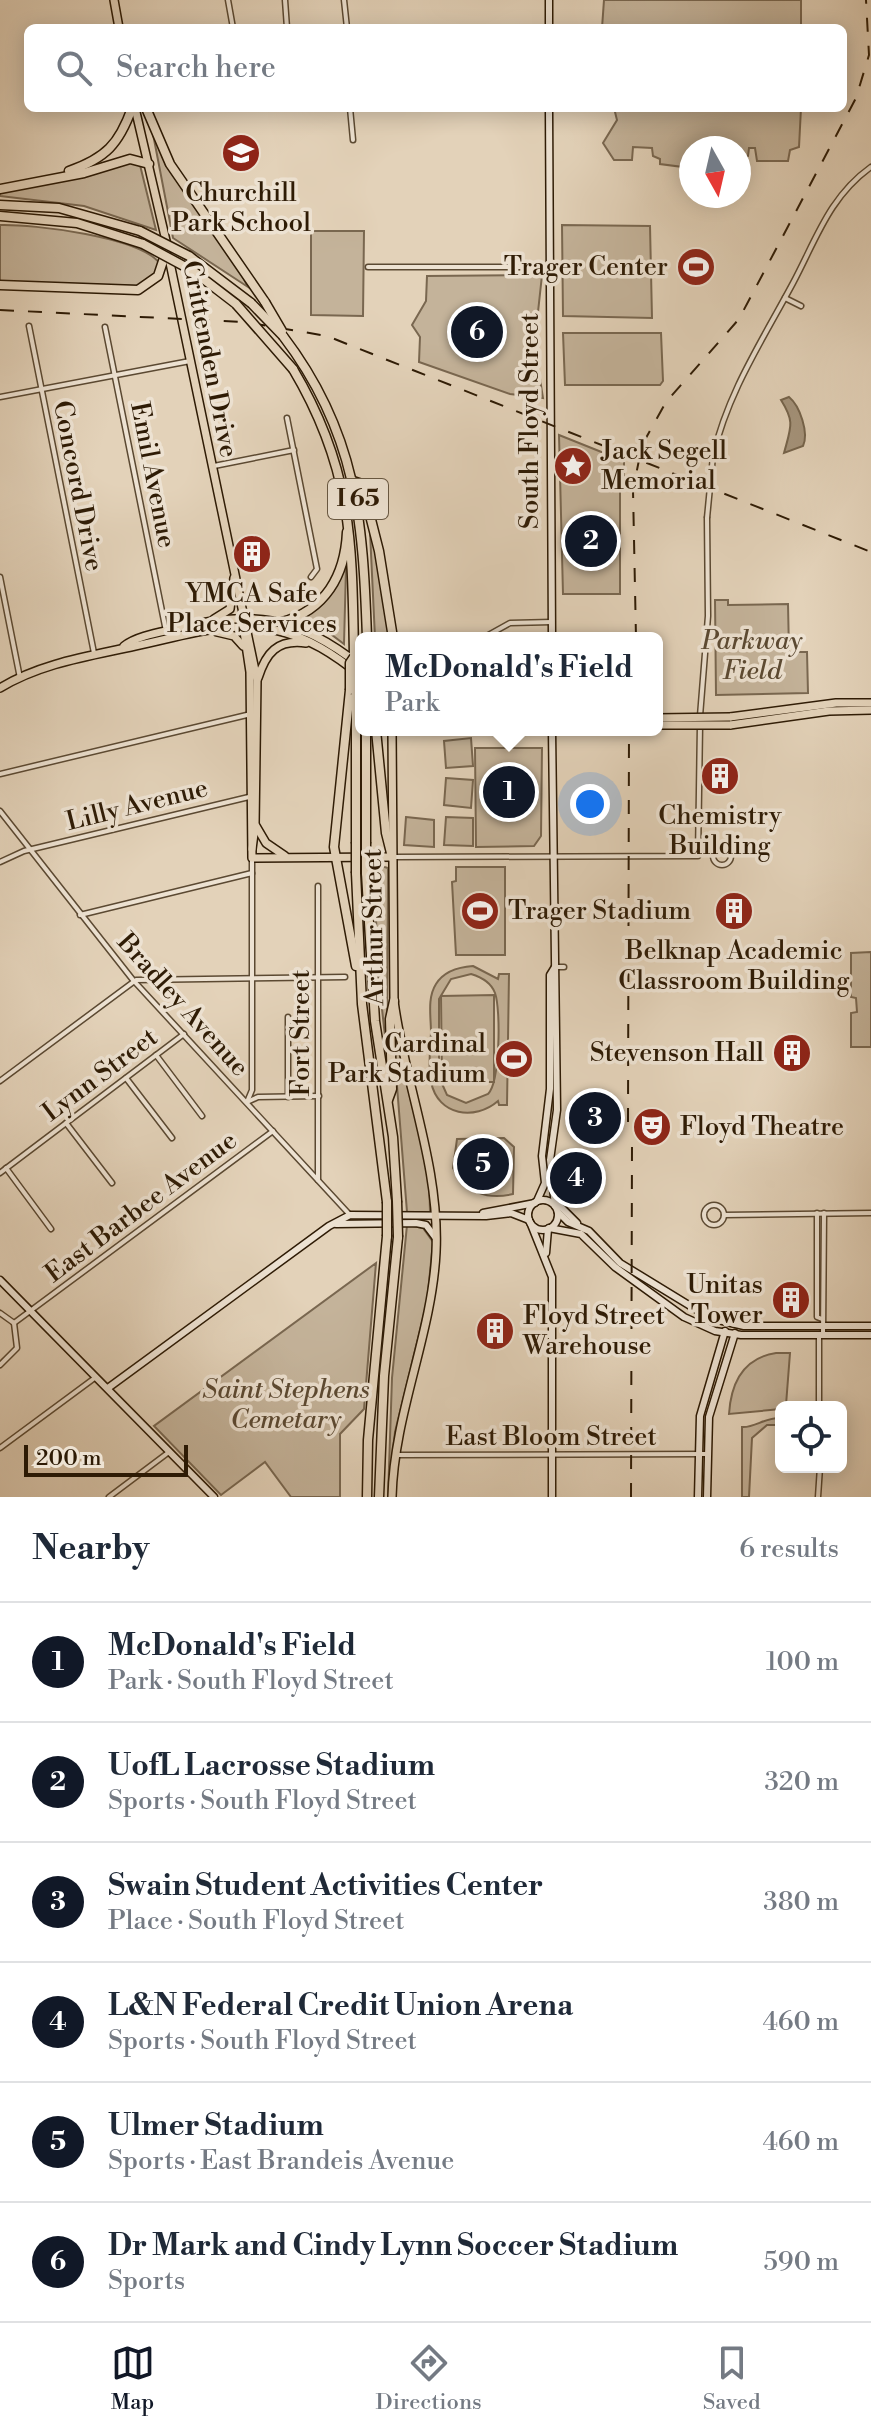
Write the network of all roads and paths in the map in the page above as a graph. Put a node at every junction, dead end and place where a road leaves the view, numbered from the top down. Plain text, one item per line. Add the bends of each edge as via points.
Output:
1 (114, 0) edge
2 (228, 0) edge
3 (285, 0) edge
4 (344, 0) edge
5 (549, 0) edge
6 (118, 24) edge
7 (232, 24) edge
8 (287, 24) edge
9 (347, 24) edge
10 (549, 24) edge
11 (132, 112) edge
12 (135, 112) edge
13 (148, 112) edge
14 (350, 112) edge
15 (549, 112) edge
16 (353, 140) dead end
17 (149, 164) junction
18 (871, 167) edge
19 (37, 181) junction
20 (0, 189) edge
21 (0, 205) edge
22 (0, 216) edge
23 (167, 249) junction
24 (368, 267) dead end
25 (549, 267) junction
26 (0, 285) edge
27 (785, 298) junction
28 (801, 306) dead end
29 (29, 326) dead end
30 (105, 327) dead end
31 (283, 336) junction
32 (190, 361) junction
33 (115, 375) junction
34 (41, 389) junction
35 (0, 397) edge
36 (287, 418) dead end
37 (294, 450) junction
38 (211, 467) junction
39 (353, 481) junction
40 (348, 511) junction
41 (235, 576) junction
42 (0, 577) edge
43 (311, 577) dead end
44 (282, 622) junction
45 (552, 622) junction
46 (245, 625) junction
47 (210, 626) junction
48 (166, 631) junction
49 (367, 632) edge
50 (392, 632) edge
51 (492, 632) edge
52 (552, 632) edge
53 (316, 645) junction
54 (124, 646) junction
55 (247, 651) junction
56 (94, 653) junction
57 (355, 662) edge
58 (355, 672) edge
59 (20, 678) junction
60 (257, 680) junction
61 (0, 688) edge
62 (353, 692) junction
63 (871, 703) edge
64 (871, 710) edge
65 (254, 714) junction
66 (663, 718) edge
67 (730, 721) junction
68 (663, 725) edge
69 (663, 725) edge
70 (700, 725) junction
71 (366, 736) edge
72 (377, 736) edge
73 (392, 736) edge
74 (552, 736) edge
75 (0, 774) edge
76 (253, 796) junction
77 (0, 811) edge
78 (255, 826) junction
79 (252, 849) junction
80 (28, 850) junction
81 (551, 855) junction
82 (334, 857) junction
83 (392, 857) junction
84 (713, 857) joint
85 (252, 858) junction
86 (291, 858) junction
87 (0, 862) edge
88 (252, 873) junction
89 (361, 873) junction
90 (318, 886) dead end
91 (80, 915) junction
92 (555, 967) junction
93 (564, 967) dead end
94 (360, 976) junction
95 (251, 977) junction
96 (318, 977) junction
97 (345, 977) dead end
98 (134, 981) junction
99 (394, 1001) junction
100 (288, 1017) dead end
101 (184, 1034) junction
102 (156, 1055) junction
103 (126, 1078) junction
104 (0, 1081) edge
105 (319, 1096) junction
106 (288, 1097) junction
107 (388, 1100) junction
108 (247, 1102) junction
109 (202, 1116) dead end
110 (66, 1123) junction
111 (273, 1131) junction
112 (172, 1138) dead end
113 (6, 1168) junction
114 (0, 1173) edge
115 (318, 1180) junction
116 (112, 1183) dead end
117 (536, 1202) junction
118 (556, 1206) junction
119 (820, 1213) junction
120 (871, 1213) edge
121 (350, 1215) junction
122 (473, 1215) junction
123 (724, 1215) junction
124 (437, 1216) junction
125 (530, 1221) junction
126 (329, 1226) junction
127 (548, 1228) junction
128 (51, 1229) dead end
129 (587, 1230) junction
130 (436, 1238) junction
131 (546, 1257) junction
132 (0, 1280) edge
133 (30, 1311) junction
134 (0, 1313) edge
135 (14, 1323) junction
136 (822, 1323) junction
137 (727, 1324) junction
138 (735, 1325) junction
139 (871, 1326) edge
140 (725, 1332) junction
141 (734, 1334) junction
142 (821, 1335) junction
143 (871, 1335) edge
144 (0, 1365) edge
145 (96, 1377) junction
146 (108, 1388) junction
147 (819, 1401) edge
148 (0, 1448) edge
149 (169, 1452) junction
150 (698, 1454) junction
151 (707, 1454) junction
152 (394, 1455) junction
153 (552, 1455) junction
154 (820, 1473) edge
155 (109, 1497) edge
156 (214, 1497) edge
157 (367, 1497) edge
158 (379, 1497) edge
159 (392, 1497) edge
160 (552, 1497) edge
161 (698, 1497) edge
162 (707, 1497) edge
163 (818, 1497) edge

1 - 6 main road
2 - 7 street
3 - 8 street
4 - 9 street
5 - 10 street
11 - 19 highway via 109,152 93,163
12 - 17 main road, Crittenden Drive
13 - 31 highway, bridge via 170,164 278,321
14 - 16 street
15 - 25 street, South Floyd Street
17 - 19 highway via 130,159
17 - 23 main road, Crittenden Drive
18 - 27 street via 842,193 818,229
19 - 20 highway
21 - 31 highway, I 65, bridge via 59,208 140,231 189,256 251,303
22 - 40 highway, I 65, bridge via 77,223 143,244 193,271 236,304 293,369 329,439
23 - 26 highway via 158,276 138,290
23 - 32 main road, Crittenden Drive
24 - 25 street
25 - 45 street, South Floyd Street
27 - 28 street
27 - 70 street, bridge via 727,408 713,456
29 - 34 street, Concord Drive
30 - 33 street, Emil Avenue
31 - 39 highway, I 65 via 334,418
32 - 33 street
32 - 38 main road, Crittenden Drive
33 - 34 street
33 - 48 street, Emil Avenue
34 - 35 street
34 - 56 street, Concord Drive
36 - 37 street
37 - 38 street
37 - 43 street via 317,569
38 - 41 main road, Crittenden Drive
39 - 49 highway, I 65
39 - 50 highway via 362,484 372,519
40 - 44 highway via 345,556 331,588 311,611
40 - 62 highway, I 65, bridge via 354,561
41 - 46 main road, Crittenden Drive
41 - 47 main road via 230,609
42 - 59 street
44 - 46 main road
44 - 57 main road via 320,636
45 - 51 street via 504,624
45 - 52 street, South Floyd Street
46 - 47 main road
46 - 53 main road
46 - 55 main road, Crittenden Drive
46 - 60 main road, Crittenden Drive
47 - 48 main road
47 - 54 main road
47 - 55 main road via 234,636
48 - 54 main road
53 - 58 main road
53 - 60 main road via 293,642 275,647
54 - 56 main road
55 - 65 main road, Crittenden Drive
56 - 59 main road
59 - 61 main road
60 - 65 main road, Crittenden Drive
62 - 82 highway
62 - 89 highway, I 65, bridge
63 - 67 main road via 836,703
64 - 67 main road
65 - 75 street
65 - 76 main road, Crittenden Drive
66 - 67 main road, bridge
67 - 69 main road, bridge
68 - 70 street
70 - 81 street via 698,856
71 - 89 highway, I 65, bridge
72 - 83 highway
73 - 83 main road, Arthur Street
74 - 81 street
76 - 78 main road, Crittenden Drive
76 - 79 main road, Crittenden Drive
76 - 80 street, Lilly Avenue
77 - 80 street, Bradley Avenue
78 - 79 main road, Crittenden Drive
78 - 86 main road via 266,843
79 - 85 main road, Crittenden Drive
80 - 87 street, Lilly Avenue
80 - 91 street, Bradley Avenue
81 - 83 street
81 - 92 street
82 - 83 main road
82 - 86 main road
82 - 94 highway
83 - 99 main road, Arthur Street
84 - 84 street via 722,865 731,855 722,847
85 - 86 main road
85 - 88 street, Crittenden Drive
88 - 91 street
88 - 95 street, Crittenden Drive
89 - 94 highway, I 65
89 - 107 highway, I 65
90 - 96 street, Fort Street
91 - 98 street, Bradley Avenue
92 - 93 street
92 - 117 street via 550,977 545,1183
92 - 118 street via 557,1110 550,1160
94 - 157 highway, I 65, bridge via 387,1202
95 - 96 street
95 - 98 street
95 - 108 street, Crittenden Drive via 252,1090
96 - 97 street
96 - 105 street, Fort Street
98 - 101 street, Bradley Avenue
98 - 104 street
99 - 107 highway
99 - 124 main road, Arthur Street
100 - 106 street
101 - 102 street, Lynn Street
101 - 108 street, Bradley Avenue
102 - 103 street, Lynn Street
102 - 109 street
103 - 110 street, Lynn Street
103 - 112 street
105 - 106 street, East Barbee Avenue
105 - 115 street, Fort Street
106 - 108 street, East Barbee Avenue
107 - 158 highway, I 65, bridge via 398,1237
108 - 111 street, Bradley Avenue
110 - 113 street, Lynn Street
110 - 116 street
111 - 115 street, Bradley Avenue
111 - 133 street, East Barbee Avenue
113 - 114 street, Lynn Street
113 - 128 street
115 - 121 street, Bradley Avenue
117 - 118 street via 547,1200
117 - 122 street
117 - 125 street
118 - 127 street via 555,1223
118 - 129 street
118 - 129 street via 568,1222
119 - 120 street
119 - 123 street
119 - 136 street via 826,1316
119 - 136 street via 817,1317
121 - 124 street
121 - 126 street
122 - 124 street
122 - 125 street via 511,1213
123 - 123 street via 713,1205 703,1215 714,1225
124 - 130 main road, Arthur Street
125 - 127 street
125 - 131 street
126 - 130 street via 416,1223
126 - 146 street
127 - 131 street
127 - 140 street via 581,1234 615,1267 684,1317
129 - 137 street via 620,1263 684,1305
130 - 152 main road, Arthur Street via 431,1293
131 - 153 street via 552,1277
132 - 133 street
133 - 135 street, East Barbee Avenue
133 - 145 street
134 - 135 street
135 - 144 street via 17,1348
136 - 138 street
136 - 139 street
136 - 142 street
137 - 138 street
137 - 140 street
138 - 141 street
140 - 141 street
140 - 150 street via 702,1401
141 - 142 street
141 - 151 street via 713,1400
142 - 143 street
142 - 147 street
145 - 146 street
145 - 148 street
146 - 149 street
149 - 155 street
149 - 156 street
150 - 151 street, East Bloom Street
150 - 153 street, East Bloom Street
150 - 161 street
151 - 162 street
152 - 153 street, East Bloom Street
152 - 159 main road, Arthur Street
153 - 160 street
154 - 163 street

